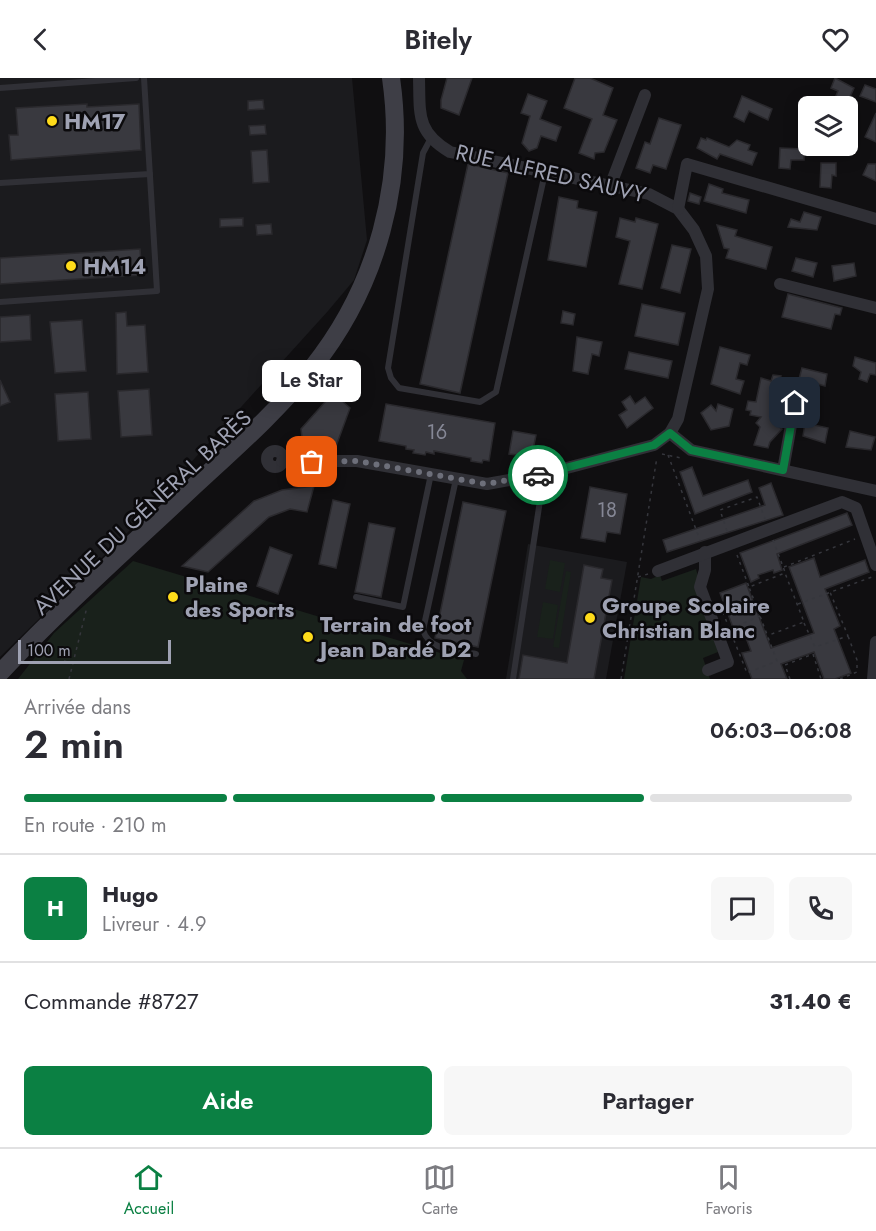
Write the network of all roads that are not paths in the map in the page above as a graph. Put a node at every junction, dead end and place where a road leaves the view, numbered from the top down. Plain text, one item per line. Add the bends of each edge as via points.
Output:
1 (136, 78) edge
2 (144, 78) edge
3 (391, 78) edge
4 (419, 78) edge
5 (0, 88) edge
6 (645, 95) dead end
7 (430, 138) junction
8 (546, 171) junction
9 (150, 174) junction
10 (0, 183) edge
11 (610, 184) junction
12 (678, 209) junction
13 (876, 219) edge
14 (780, 284) dead end
15 (0, 302) edge
16 (876, 308) edge
17 (795, 403) dead end
18 (670, 433) junction
19 (282, 461) dead end
20 (783, 470) junction
21 (431, 474) junction
22 (544, 474) junction
23 (456, 478) junction
24 (876, 491) edge
25 (705, 552) junction
26 (876, 565) edge
27 (658, 571) dead end
28 (356, 597) dead end
29 (876, 642) edge
30 (476, 654) dead end
31 (708, 670) dead end
32 (0, 673) edge
33 (513, 679) edge
34 (873, 679) edge

1 - 5 lane
2 - 9 lane
3 - 32 main road, AVENUE DU GÉNÉRAL BARÈS via 395,147 387,209 368,272 336,335 302,381 261,423
4 - 7 street, RUE ALFRED SAUVY via 420,109
6 - 11 street
7 - 8 street, RUE ALFRED SAUVY via 450,152
7 - 8 lane via 423,153 388,368 399,388 480,402 496,392
8 - 11 street, RUE ALFRED SAUVY
9 - 10 lane
9 - 15 lane via 157,291
11 - 12 street, RUE ALFRED SAUVY via 649,194
12 - 13 street via 687,164
12 - 18 street, RUE ALFRED SAUVY via 706,256 708,289 678,419
14 - 16 street
17 - 20 street
18 - 20 street via 691,450
18 - 22 street via 654,445
19 - 21 street via 357,461
20 - 24 street
21 - 23 street
21 - 28 lane via 403,607
22 - 23 street via 486,484
22 - 33 lane
23 - 30 lane via 423,630 435,646
25 - 26 street via 842,502 856,508
25 - 27 street
25 - 31 street via 700,587 728,662
29 - 34 street

